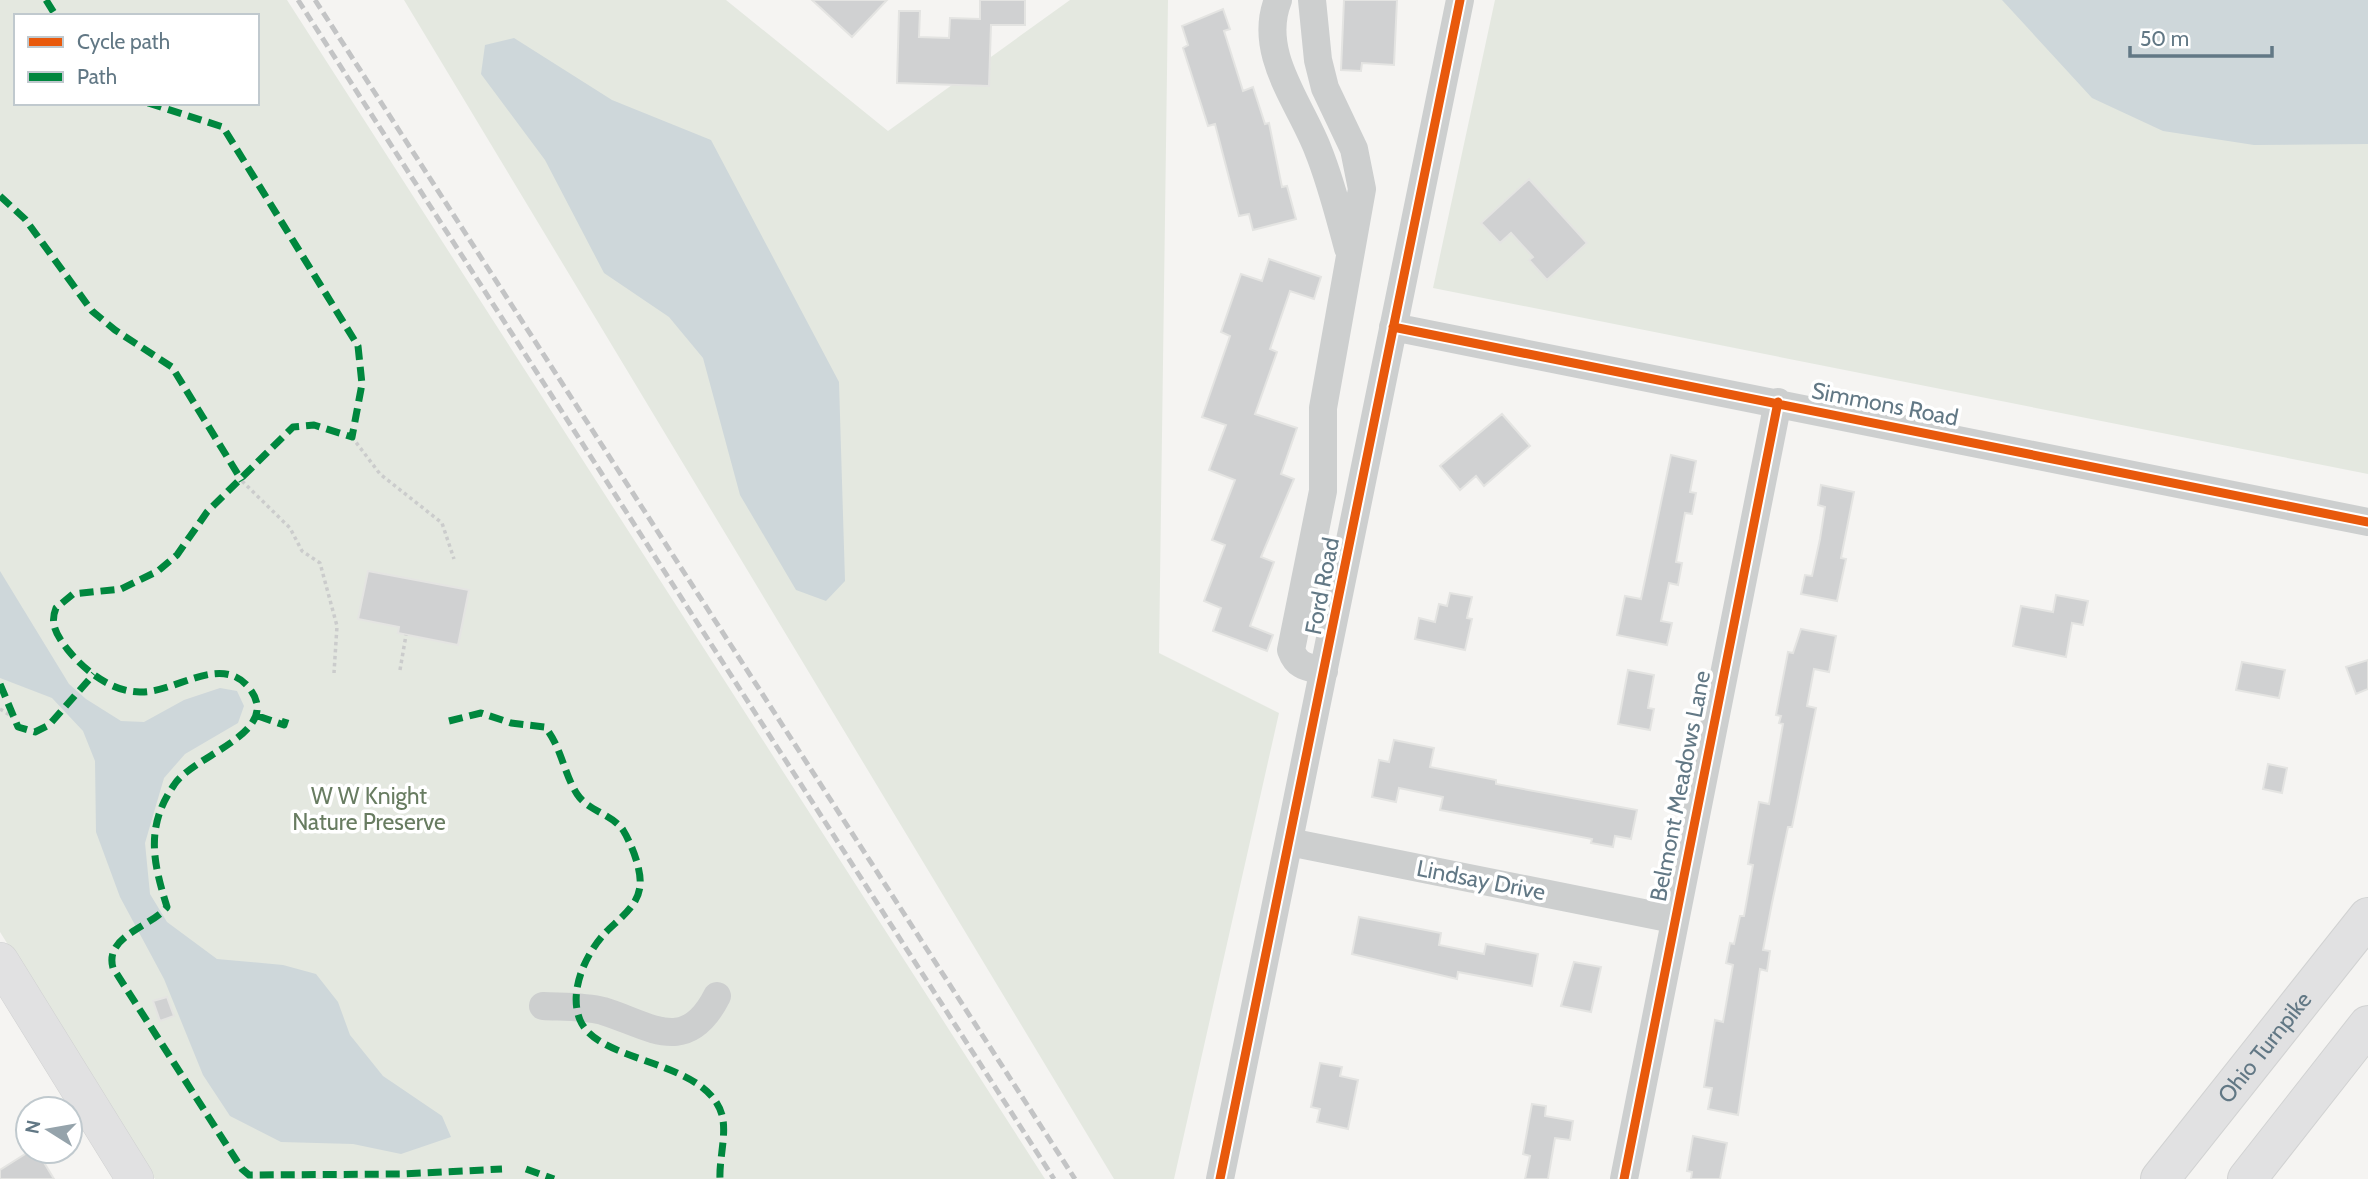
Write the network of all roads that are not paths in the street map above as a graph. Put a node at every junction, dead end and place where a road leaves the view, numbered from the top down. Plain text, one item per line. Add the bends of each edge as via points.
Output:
1 (1278, 0) edge
2 (1312, 0) edge
3 (1460, 0) edge
4 (1350, 254) junction
5 (1394, 327) junction
6 (1778, 402) junction
7 (2368, 522) edge
8 (1324, 671) junction
9 (1289, 842) junction
10 (2368, 917) edge
11 (1673, 919) junction
12 (0, 961) edge
13 (717, 996) dead end
14 (542, 1006) dead end
15 (2368, 1025) edge
16 (135, 1179) edge
17 (1220, 1179) edge
18 (1624, 1179) edge
19 (2160, 1179) edge
20 (2247, 1179) edge

1 - 4 street via 1273,47 1318,150
2 - 4 street via 1320,69 1354,149 1362,189
3 - 5 street, Ford Road
4 - 8 street via 1323,408 1323,491 1291,650 1295,662
5 - 6 street, Simmons Road
5 - 8 street, Ford Road
6 - 7 street, Simmons Road
6 - 11 street, Belmont Meadows Lane
8 - 9 street, Ford Road
9 - 11 street, Lindsay Drive
9 - 17 street, Ford Road
10 - 19 highway, Ohio Turnpike
11 - 18 street, Belmont Meadows Lane
12 - 16 main road
13 - 14 street via 699,1018 673,1034 603,1012
15 - 20 highway

